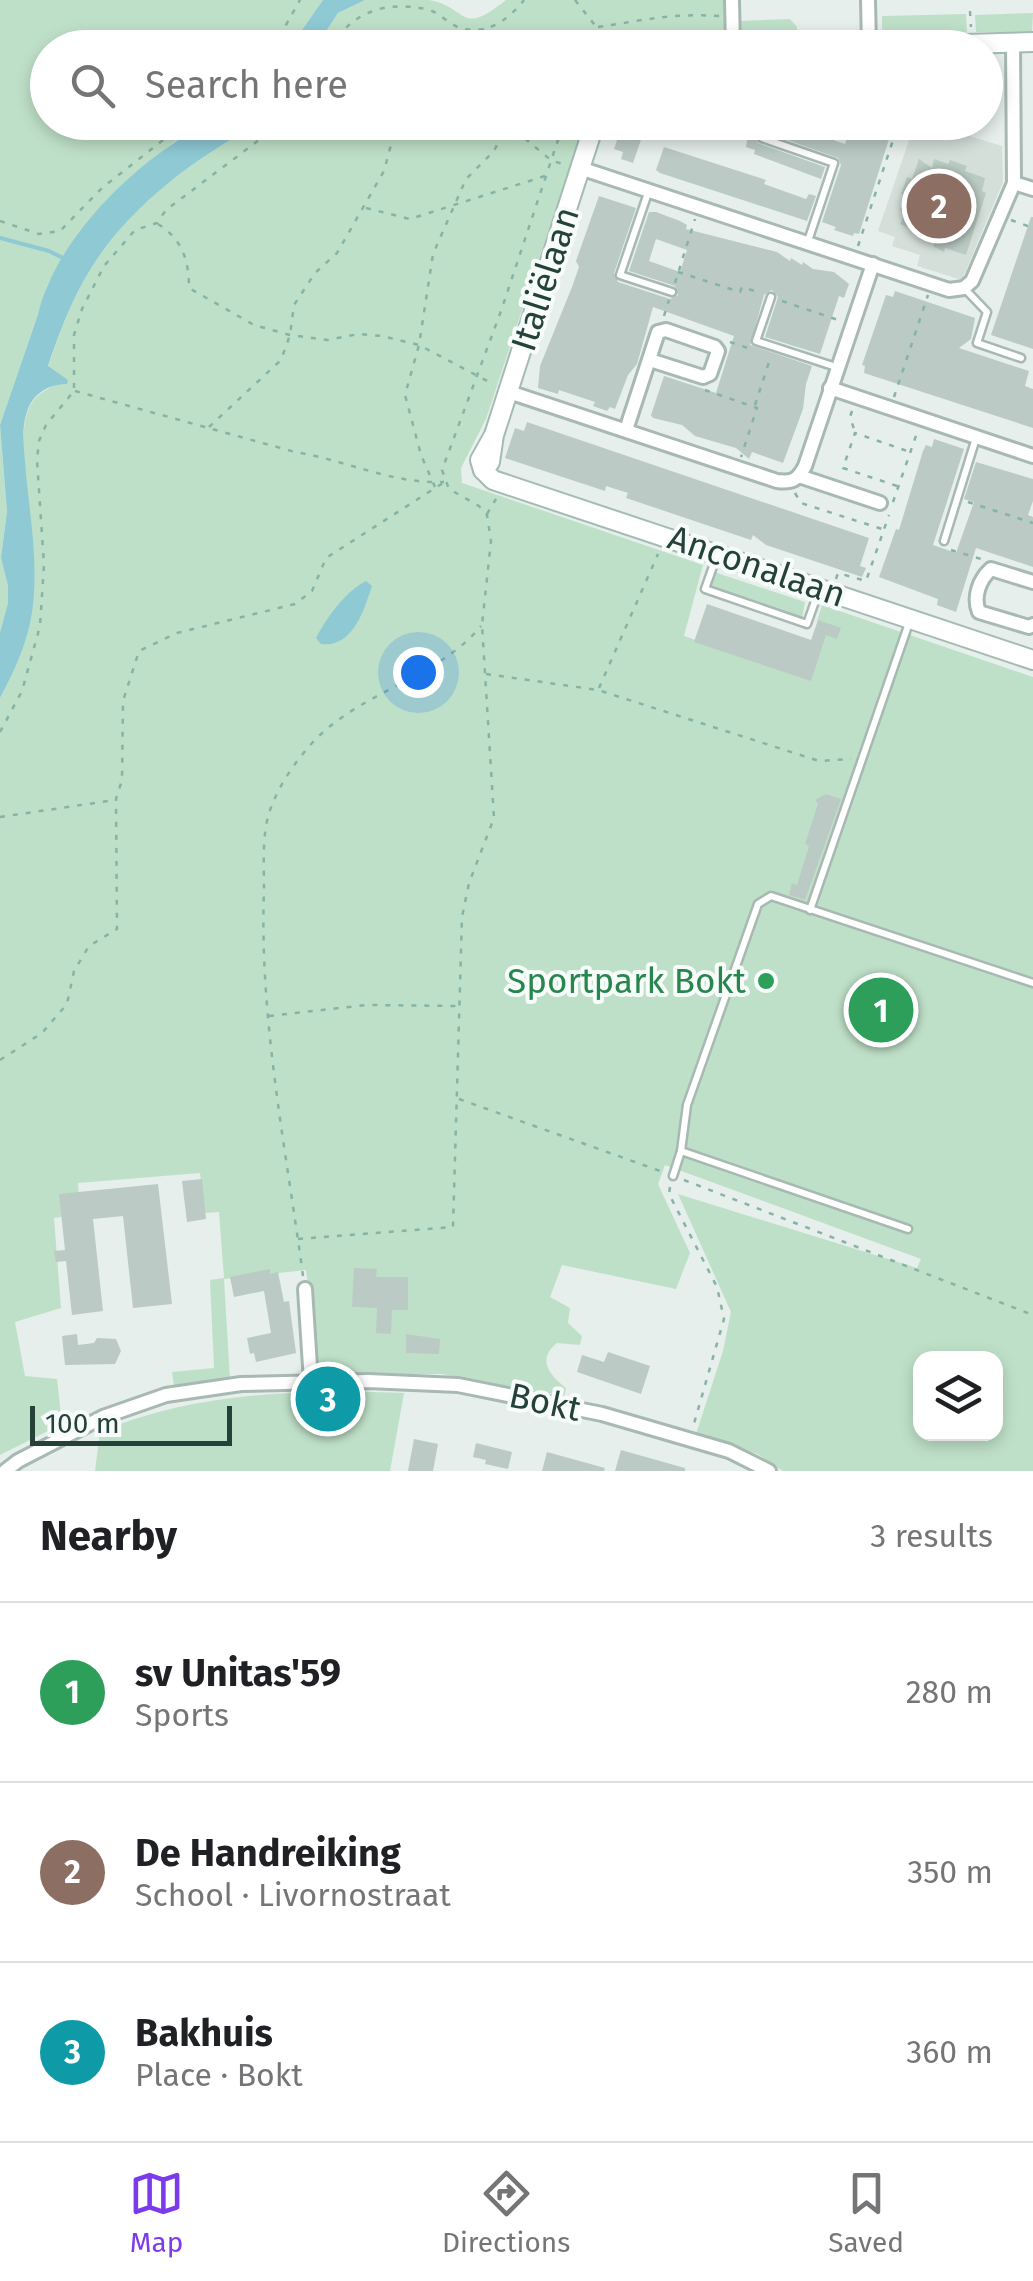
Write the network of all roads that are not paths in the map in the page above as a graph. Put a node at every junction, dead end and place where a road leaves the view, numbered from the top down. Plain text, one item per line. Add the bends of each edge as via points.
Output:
1 (732, 0) edge
2 (868, 0) edge
3 (732, 30) edge
4 (869, 30) edge
5 (1033, 42) edge
6 (1003, 43) edge
7 (1014, 43) junction
8 (590, 140) edge
9 (768, 140) edge
10 (580, 168) junction
11 (1014, 182) junction
12 (1033, 189) edge
13 (649, 190) junction
14 (808, 242) junction
15 (874, 264) junction
16 (964, 288) junction
17 (672, 292) road end
18 (771, 297) dead end
19 (1022, 358) dead end
20 (650, 360) junction
21 (837, 368) junction
22 (830, 388) junction
23 (509, 392) junction
24 (626, 430) junction
25 (976, 437) junction
26 (1033, 456) edge
27 (483, 470) joint
28 (794, 480) junction
29 (880, 502) dead end
30 (944, 541) road end
31 (718, 553) junction
32 (1033, 582) edge
33 (826, 589) junction
34 (910, 618) junction
35 (1033, 625) edge
36 (1033, 660) edge
37 (810, 910) junction
38 (1033, 984) edge
39 (682, 1151) junction
40 (673, 1176) road end
41 (908, 1230) dead end
42 (305, 1288) road end
43 (311, 1382) junction
44 (5, 1471) edge
45 (768, 1471) edge

1 - 3 street
2 - 4 street
5 - 7 street
6 - 7 street
7 - 11 street
8 - 10 street, Italiëlaan
9 - 14 lane via 834,162
10 - 13 street
10 - 23 street, Italiëlaan
11 - 12 street
11 - 16 street
13 - 14 street
13 - 17 lane via 620,275
14 - 15 street
15 - 16 street via 949,290
15 - 21 street
16 - 19 lane via 988,312 977,344
18 - 21 lane via 756,340
20 - 20 street via 658,332 666,330 718,351 704,377
20 - 24 street
21 - 22 street
22 - 25 street
22 - 28 street
23 - 24 street
23 - 27 street, Italiëlaan via 480,460
24 - 28 street via 776,482
25 - 26 street
25 - 30 lane
27 - 31 street, Anconalaan via 493,480
28 - 29 street
31 - 33 street, Anconalaan
31 - 33 lane via 705,588 807,624
32 - 35 street via 990,569 975,602 979,612
33 - 34 street, Anconalaan
34 - 36 street, Anconalaan
34 - 37 lane
37 - 38 lane
37 - 39 lane via 772,896 758,904 688,1106
39 - 40 lane
39 - 41 lane
42 - 43 street
43 - 44 street, Bokt via 166,1395 103,1416
43 - 45 street, Bokt via 458,1384 690,1438

